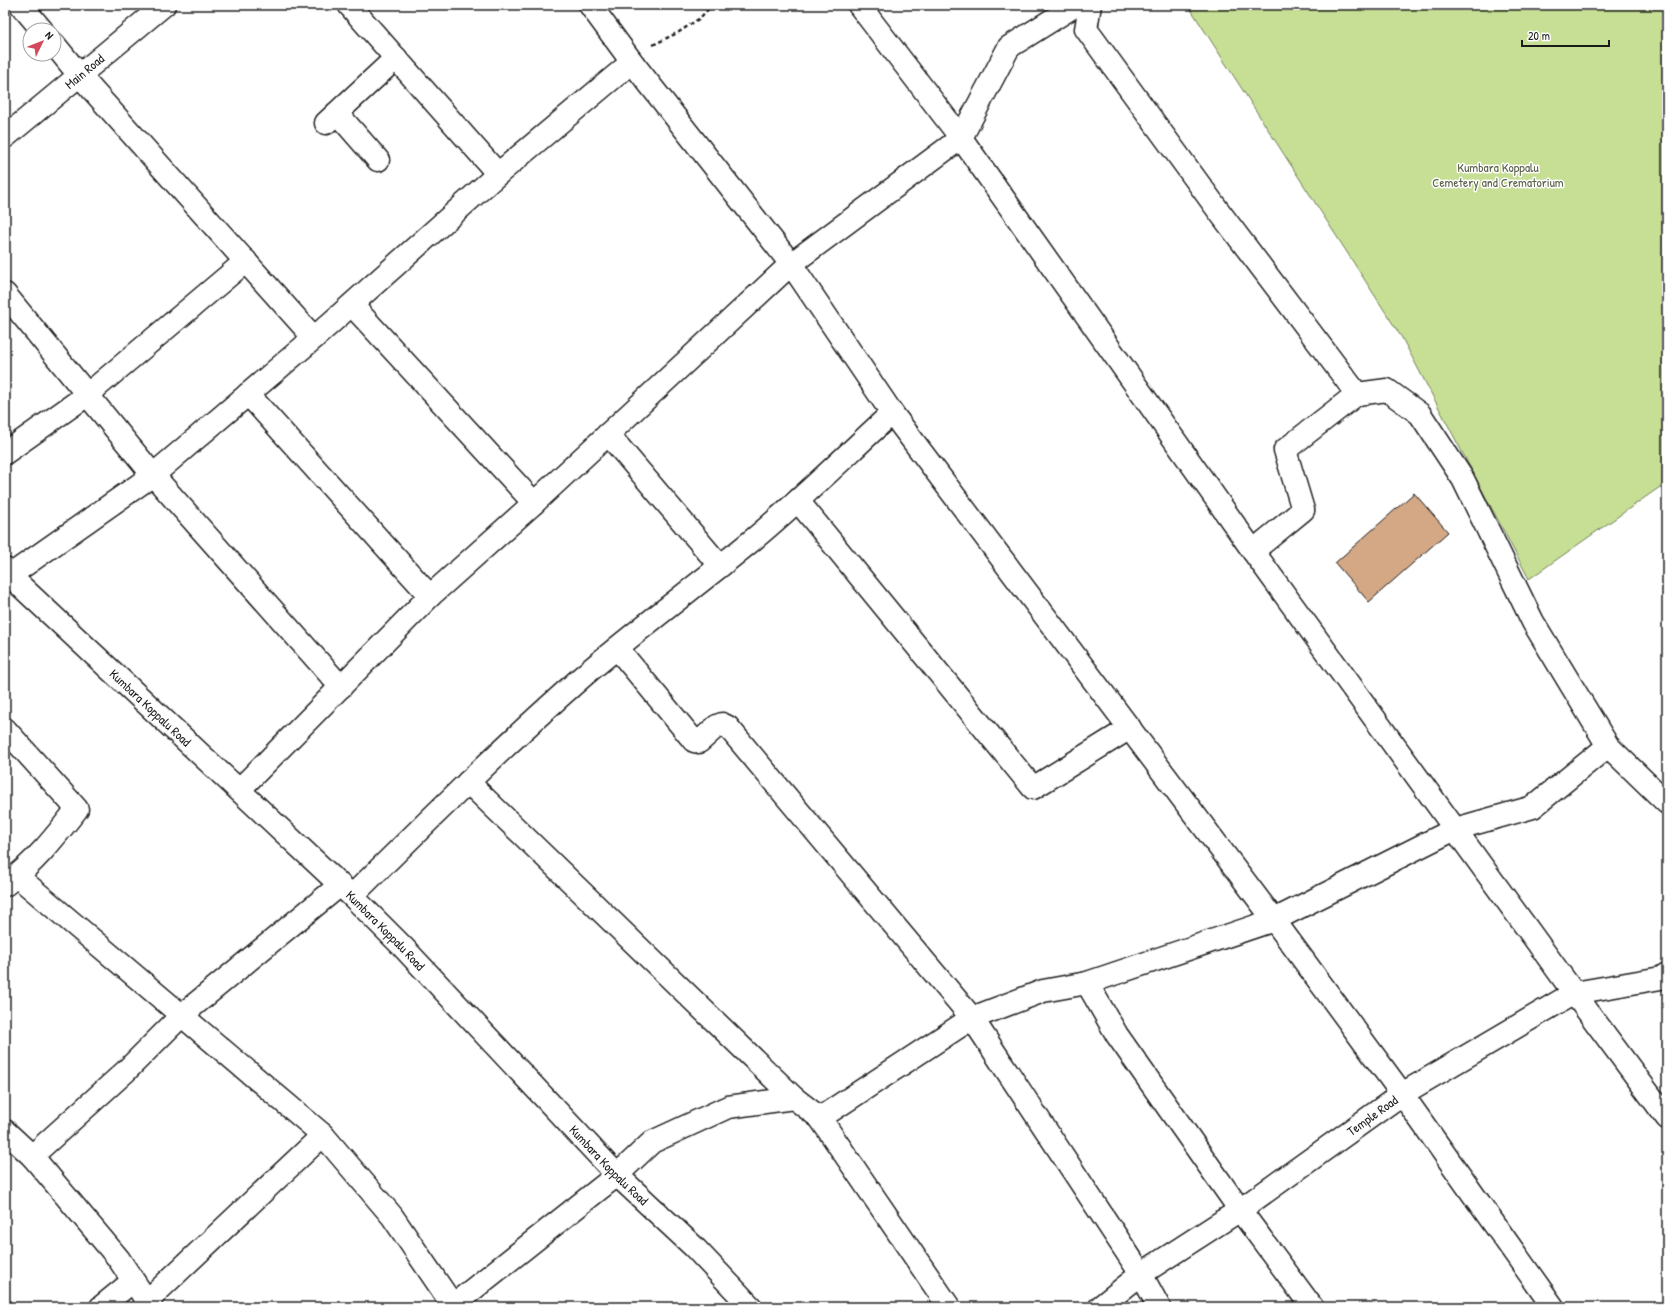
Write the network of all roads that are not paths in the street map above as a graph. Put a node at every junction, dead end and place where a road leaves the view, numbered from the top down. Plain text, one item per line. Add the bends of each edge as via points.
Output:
1 (21, 5) edge
2 (164, 5) edge
3 (349, 5) edge
4 (590, 5) edge
5 (859, 5) edge
6 (1076, 5) edge
7 (1090, 5) edge
8 (35, 22) edge
9 (62, 54) edge
10 (396, 58) junction
11 (632, 62) junction
12 (80, 76) junction
13 (5, 137) edge
14 (961, 138) junction
15 (378, 160) dead end
16 (498, 174) junction
17 (246, 261) junction
18 (791, 264) junction
19 (5, 294) edge
20 (352, 305) junction
21 (314, 338) junction
22 (248, 394) junction
23 (1357, 394) junction
24 (88, 395) junction
25 (892, 413) junction
26 (608, 434) junction
27 (5, 453) edge
28 (152, 475) junction
29 (798, 501) junction
30 (534, 503) junction
31 (1253, 551) junction
32 (720, 566) junction
33 (7, 574) edge
34 (430, 596) junction
35 (617, 648) junction
36 (340, 687) junction
37 (1130, 728) junction
38 (5, 729) edge
39 (1608, 746) junction
40 (468, 782) junction
41 (239, 790) junction
42 (1667, 803) edge
43 (1455, 829) junction
44 (11, 881) edge
45 (346, 890) junction
46 (1274, 920) junction
47 (1667, 974) edge
48 (1087, 982) junction
49 (1574, 993) junction
50 (182, 1015) junction
51 (972, 1018) junction
52 (1402, 1094) junction
53 (794, 1098) junction
54 (820, 1118) junction
55 (1667, 1118) edge
56 (5, 1131) edge
57 (323, 1135) junction
58 (32, 1156) junction
59 (618, 1175) junction
60 (1240, 1210) junction
61 (1141, 1274) junction
62 (133, 1281) junction
63 (149, 1304) edge
64 (101, 1307) edge
65 (452, 1307) edge
66 (751, 1307) edge
67 (949, 1307) edge
68 (1100, 1307) edge
69 (1159, 1307) edge
70 (1312, 1307) edge
71 (1553, 1307) edge

1 - 8 street
2 - 12 street, Main Road
3 - 10 street
4 - 11 street
5 - 14 street
6 - 14 street via 1009,47
7 - 23 street via 1086,29
9 - 12 street
10 - 15 street via 332,118
10 - 16 street
11 - 16 street
11 - 18 street
12 - 13 street, Main Road
12 - 17 street
14 - 18 street
14 - 31 street
16 - 20 street
17 - 21 street
17 - 24 street
18 - 25 street
18 - 26 street
19 - 24 street
20 - 21 street
20 - 30 street
21 - 22 street
22 - 28 street
22 - 34 street
23 - 31 street via 1285,450 1303,510
23 - 39 street via 1387,390 1420,414 1464,479 1533,622
24 - 27 street
24 - 28 street
25 - 29 street
25 - 37 street
26 - 30 street
26 - 32 street
28 - 33 street
28 - 36 street
29 - 32 street
29 - 37 street via 1033,788
30 - 34 street
31 - 43 street
32 - 35 street
33 - 41 street, Kumbara Koppalu Road
34 - 36 street
35 - 40 street via 528,725
35 - 51 street via 694,741 699,742 717,726 722,724 728,727
36 - 41 street
37 - 46 street
38 - 44 street via 77,809 41,853
39 - 42 street
39 - 43 street via 1533,807
40 - 45 street
40 - 53 street
41 - 45 street, Kumbara Koppalu Road
43 - 46 street
43 - 49 street
44 - 50 street
45 - 50 street
45 - 59 street, Kumbara Koppalu Road
46 - 48 street
46 - 52 street
47 - 49 street, Temple Road via 1660,978
48 - 51 street via 1043,991
48 - 60 street via 1117,1035
49 - 52 street, Temple Road
49 - 55 street
50 - 57 street
50 - 58 street via 126,1071
51 - 54 street
51 - 61 street
52 - 60 street, Temple Road
52 - 71 street
53 - 54 street
53 - 59 street via 728,1107 652,1142
54 - 67 street
56 - 58 street
57 - 63 street
57 - 65 street via 392,1216
58 - 62 street via 118,1258
59 - 65 street
59 - 66 street, Kumbara Koppalu Road via 693,1246
60 - 61 street, Temple Road
60 - 70 street
61 - 68 street, Temple Road
61 - 69 street
62 - 63 street
62 - 64 street

